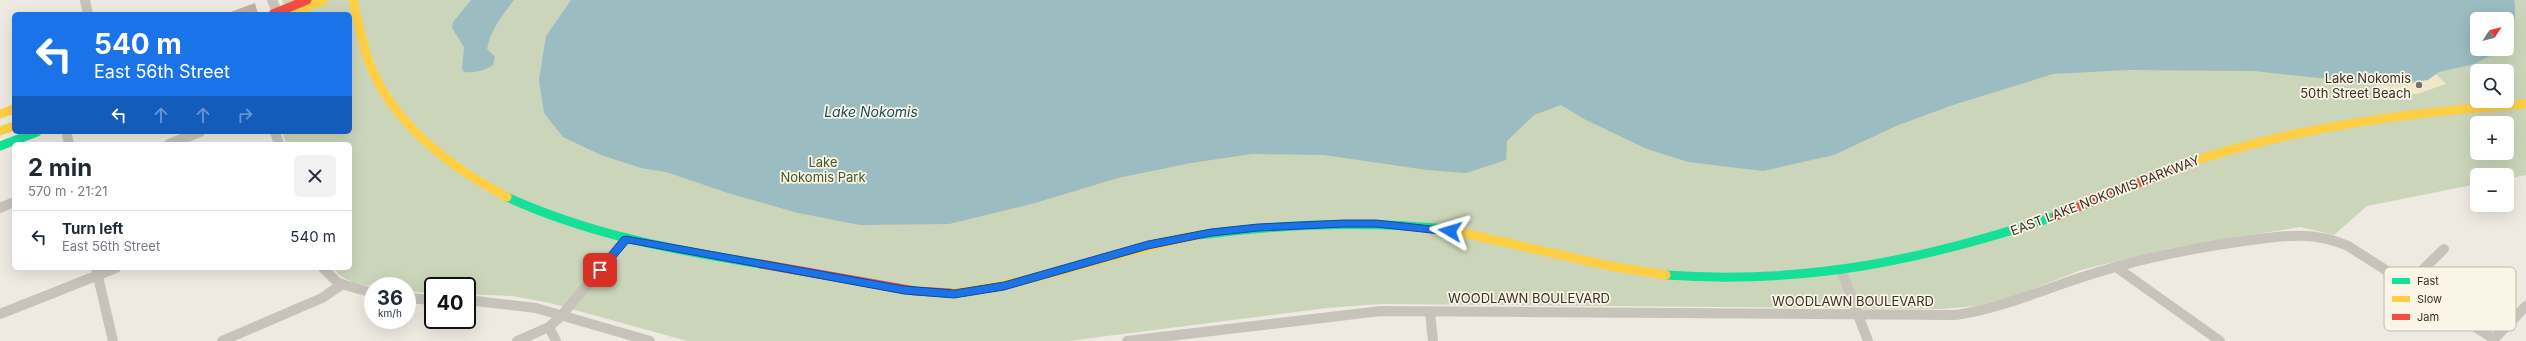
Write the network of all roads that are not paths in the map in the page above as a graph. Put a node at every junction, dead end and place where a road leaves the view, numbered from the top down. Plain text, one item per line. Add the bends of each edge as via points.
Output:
1 (85, 0) edge
2 (272, 0) edge
3 (308, 0) edge
4 (324, 0) edge
5 (353, 0) edge
6 (88, 12) edge
7 (275, 12) edge
8 (278, 12) edge
9 (293, 12) edge
10 (2526, 104) edge
11 (12, 110) edge
12 (0, 114) edge
13 (12, 127) edge
14 (0, 131) edge
15 (32, 134) edge
16 (195, 134) edge
17 (174, 142) edge
18 (0, 146) edge
19 (12, 203) edge
20 (0, 208) edge
21 (626, 239) junction
22 (2444, 249) dead end
23 (2116, 267) junction
24 (2425, 267) edge
25 (2384, 269) edge
26 (324, 270) edge
27 (1841, 270) junction
28 (97, 272) edge
29 (341, 285) junction
30 (364, 291) edge
31 (476, 301) edge
32 (2526, 306) edge
33 (1430, 312) junction
34 (0, 314) edge
35 (561, 316) junction
36 (1859, 316) junction
37 (2516, 316) edge
38 (549, 326) junction
39 (2479, 331) edge
40 (2502, 331) edge
41 (2493, 340) edge
42 (113, 341) edge
43 (222, 341) edge
44 (517, 341) edge
45 (556, 341) edge
46 (650, 341) edge
47 (1127, 341) edge
48 (1433, 341) edge
49 (1868, 341) edge
50 (2220, 341) edge

1 - 6 street
2 - 7 street
3 - 8 main road
4 - 9 main road
5 - 21 main road, EAST LAKE NOKOMIS PARKWAY via 369,62 380,84 414,130 436,152 463,173 533,211
10 - 27 main road, EAST LAKE NOKOMIS PARKWAY via 2395,114 2290,133 2187,163 2063,213 2010,231 1928,253
11 - 12 main road
13 - 14 main road
15 - 18 main road
16 - 17 street
19 - 20 street
21 - 27 main road, EAST LAKE NOKOMIS PARKWAY via 745,263 797,269 932,294 961,293 1004,286 1148,245 1211,232 1316,224 1376,224 1478,234 1647,273 1711,280 1792,277
21 - 35 street
22 - 24 street
23 - 25 street, WOODLAWN BOULEVARD via 2179,251 2290,234 2311,234 2327,236 2348,246
23 - 36 street, WOODLAWN BOULEVARD via 2015,304 1990,310 1956,315
23 - 50 street
26 - 29 street via 332,280
27 - 36 street
28 - 34 street
28 - 42 street
29 - 30 street
29 - 43 street via 322,298
31 - 35 street via 536,308
32 - 37 street, WOODLAWN BOULEVARD
33 - 36 street, WOODLAWN BOULEVARD
33 - 47 street, WOODLAWN BOULEVARD via 1381,311 1333,315
33 - 48 street
35 - 38 street
35 - 46 street
36 - 49 street
38 - 44 street
38 - 45 street
39 - 41 street, WOODLAWN BOULEVARD
40 - 41 street, WOODLAWN BOULEVARD

